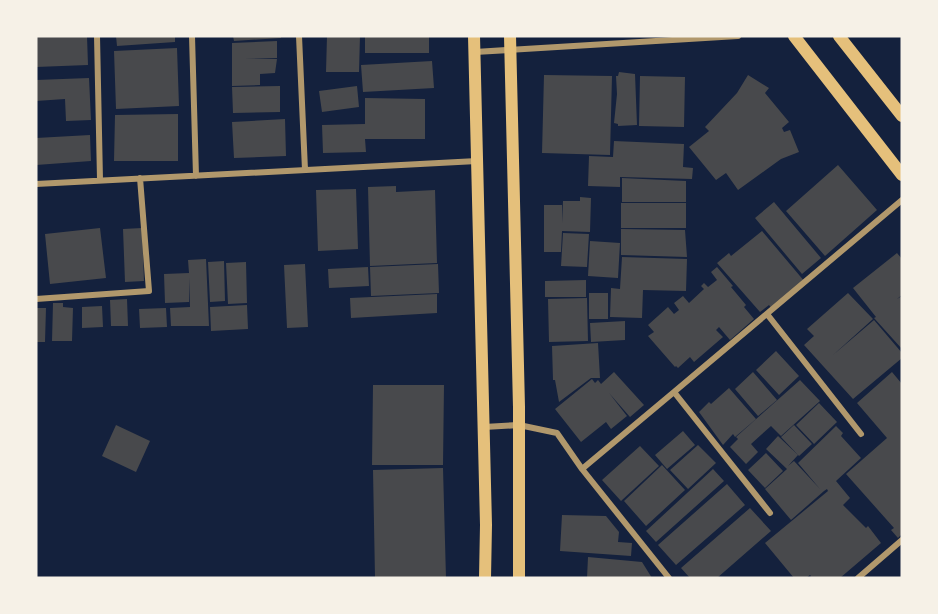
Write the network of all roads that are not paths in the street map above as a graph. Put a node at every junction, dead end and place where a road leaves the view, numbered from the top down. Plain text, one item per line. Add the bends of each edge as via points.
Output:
1 (97, 36) edge
2 (192, 36) edge
3 (299, 36) edge
4 (474, 36) edge
5 (738, 36) edge
6 (794, 36) edge
7 (839, 36) edge
8 (510, 42) edge
9 (474, 52) junction
10 (902, 116) edge
11 (477, 161) junction
12 (305, 170) junction
13 (902, 175) edge
14 (196, 176) junction
15 (140, 178) junction
16 (100, 180) junction
17 (36, 184) edge
18 (902, 200) edge
19 (36, 299) edge
20 (767, 314) junction
21 (674, 392) junction
22 (519, 426) junction
23 (484, 427) junction
24 (861, 434) dead end
25 (582, 469) junction
26 (770, 513) dead end
27 (902, 540) edge
28 (485, 578) edge
29 (519, 578) edge
30 (669, 578) edge
31 (858, 578) edge

1 - 16 street
2 - 14 street
3 - 12 street
4 - 9 main road
5 - 8 street
6 - 13 main road
7 - 10 main road
8 - 9 street
8 - 22 main road
9 - 11 main road
11 - 12 street
11 - 23 main road
12 - 14 street
14 - 15 street
15 - 16 street
15 - 19 street via 150,291
16 - 17 street
18 - 20 street
20 - 21 street
20 - 24 street
21 - 25 street
21 - 26 street
22 - 23 street
22 - 25 street via 557,433
22 - 29 main road
23 - 28 main road
25 - 30 street
27 - 31 street

